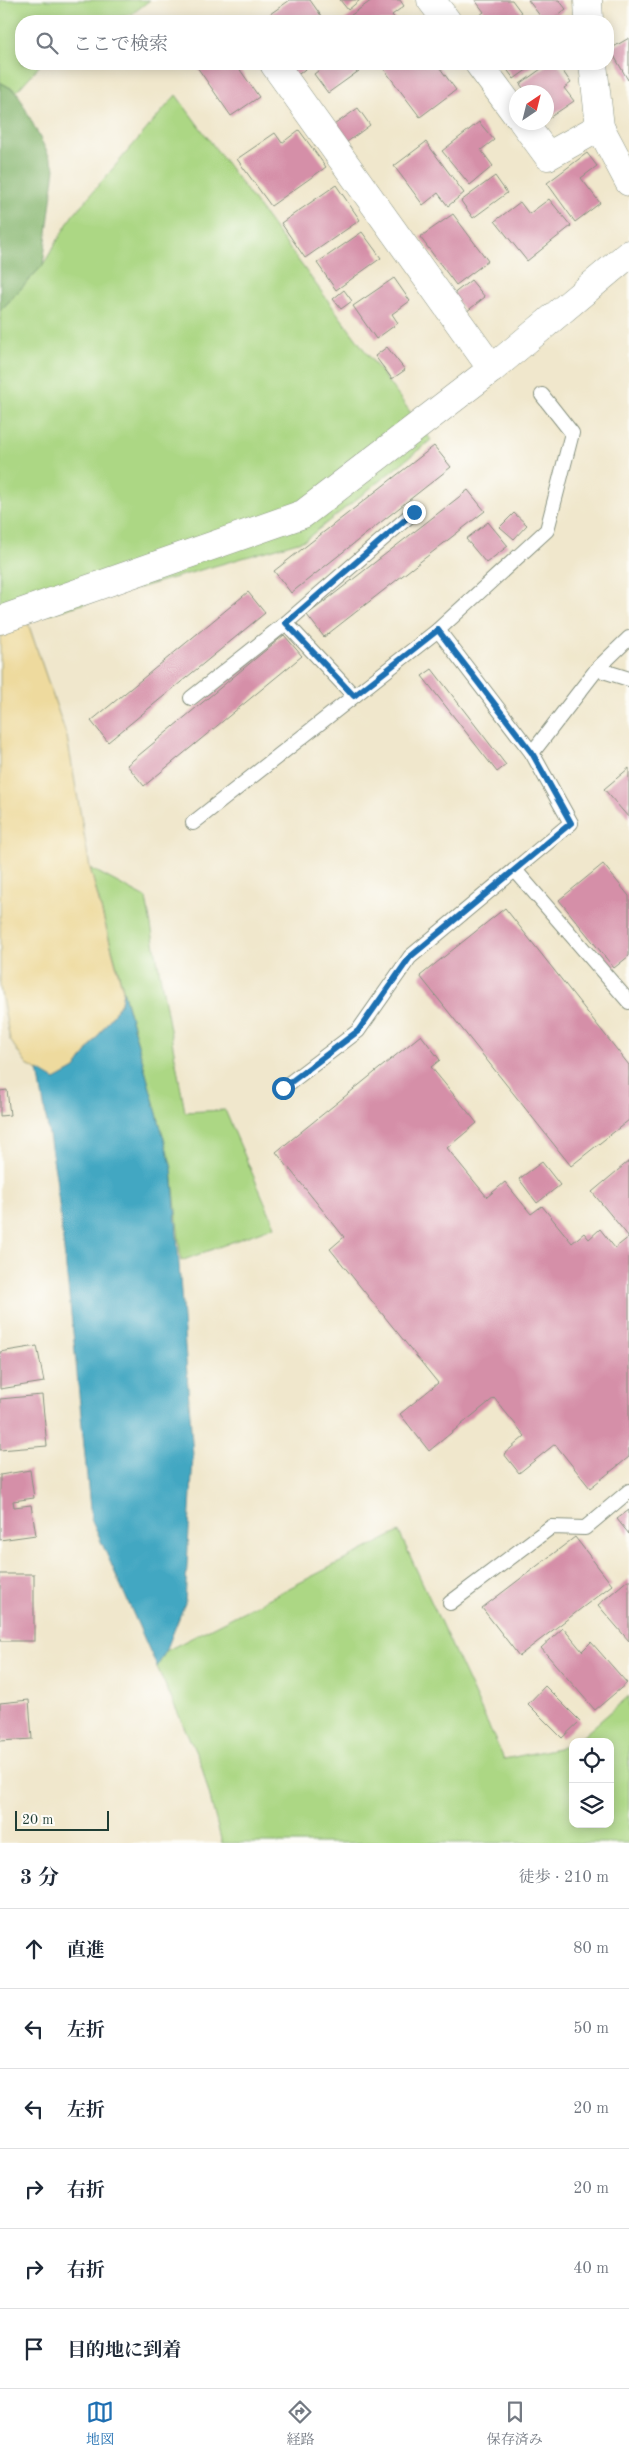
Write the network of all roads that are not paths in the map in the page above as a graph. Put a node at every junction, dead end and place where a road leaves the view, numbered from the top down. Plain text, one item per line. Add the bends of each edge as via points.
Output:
1 (431, 0) edge
2 (588, 0) edge
3 (442, 15) edge
4 (589, 15) edge
5 (278, 70) edge
6 (483, 70) edge
7 (594, 70) edge
8 (509, 105) edge
9 (600, 127) junction
10 (529, 130) edge
11 (629, 182) edge
12 (629, 254) edge
13 (492, 368) junction
14 (542, 395) dead end
15 (414, 512) dead end
16 (0, 620) edge
17 (286, 623) junction
18 (438, 630) junction
19 (629, 638) edge
20 (597, 669) junction
21 (629, 679) edge
22 (354, 696) junction
23 (191, 698) dead end
24 (532, 753) junction
25 (192, 823) dead end
26 (515, 870) junction
27 (629, 1002) edge
28 (283, 1088) dead end
29 (629, 1491) edge
30 (450, 1603) dead end

1 - 3 street
2 - 4 street
5 - 13 street
6 - 8 street
7 - 9 street
9 - 10 street via 548,156
9 - 11 street
12 - 13 street
13 - 16 street via 303,514
14 - 18 lane via 572,433 547,530
15 - 17 lane
17 - 22 lane
17 - 23 lane
18 - 22 lane
18 - 24 lane
19 - 20 lane
20 - 21 lane
20 - 24 lane
22 - 25 lane
24 - 26 lane via 571,823
26 - 27 lane
26 - 28 lane via 410,957 358,1031
29 - 30 lane via 585,1528 551,1527

